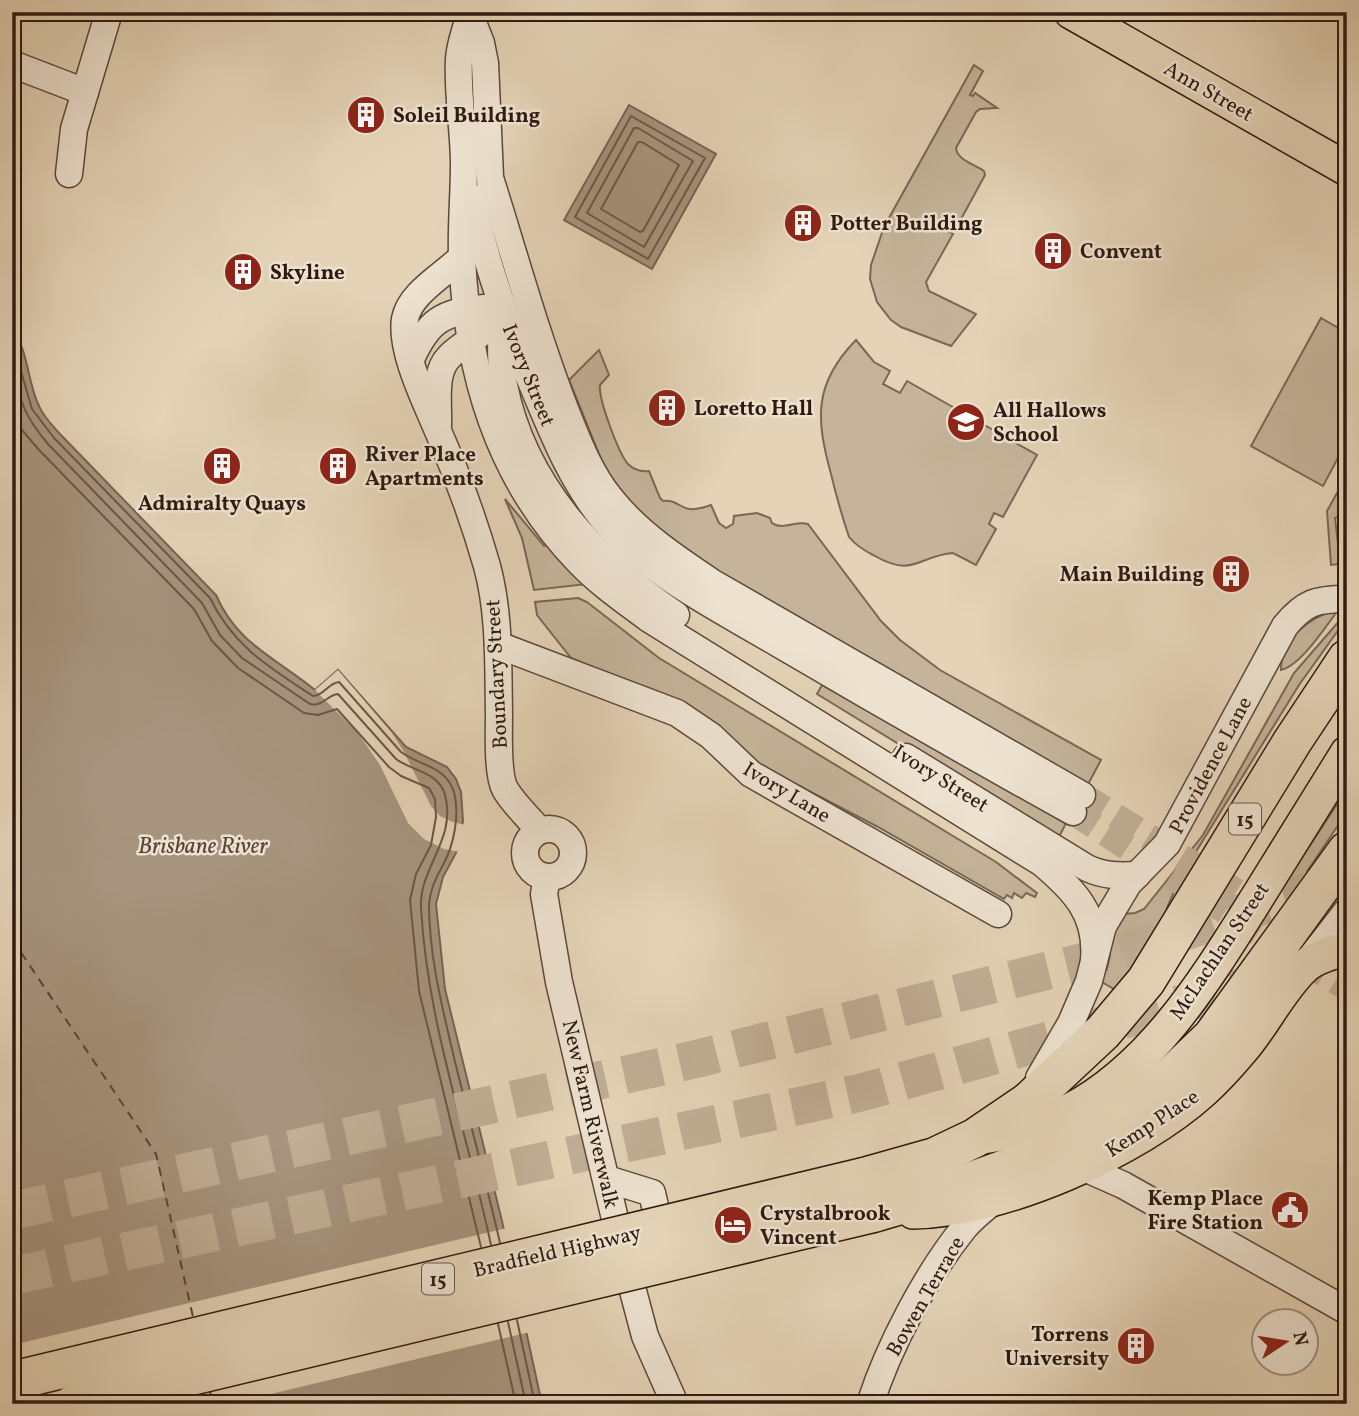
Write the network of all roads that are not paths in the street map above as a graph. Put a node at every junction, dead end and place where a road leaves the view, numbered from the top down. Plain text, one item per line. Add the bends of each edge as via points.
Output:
1 (109, 12) edge
2 (1071, 12) edge
3 (468, 13) edge
4 (12, 64) edge
5 (85, 92) junction
6 (464, 165) junction
7 (1347, 169) edge
8 (69, 174) dead end
9 (491, 181) junction
10 (462, 257) junction
11 (502, 308) junction
12 (467, 311) junction
13 (471, 341) junction
14 (539, 341) junction
15 (411, 359) junction
16 (438, 430) junction
17 (1347, 599) edge
18 (498, 645) junction
19 (1347, 659) edge
20 (1347, 753) edge
21 (539, 830) junction
22 (1347, 851) edge
23 (1137, 875) junction
24 (547, 877) junction
25 (1347, 911) edge
26 (998, 914) dead end
27 (1347, 949) edge
28 (1094, 960) junction
29 (1305, 966) junction
30 (1028, 1102) junction
31 (975, 1138) junction
32 (1021, 1165) joint
33 (1076, 1168) junction
34 (607, 1179) junction
35 (996, 1199) junction
36 (872, 1201) junction
37 (632, 1288) junction
38 (1347, 1311) edge
39 (12, 1381) edge
40 (74, 1404) edge
41 (675, 1404) edge
42 (870, 1404) edge

1 - 5 street
2 - 7 main road, Ann Street
3 - 6 street via 459,65
3 - 9 street via 485,63
4 - 5 street
5 - 8 street via 74,130
6 - 10 street
6 - 11 street
9 - 11 street via 491,217 506,284
9 - 14 street, Ivory Street
10 - 12 street, Ivory Street
10 - 15 street, Boundary Street via 411,306 405,330
11 - 12 street
11 - 13 street, Boundary Street
11 - 14 street via 520,316
11 - 14 street, Ivory Street via 564,459 587,498 618,536 690,591 894,712 1077,804 713,583 631,520 586,461
11 - 23 street, Ivory Street via 503,384 511,413 560,511 598,553 692,625 1087,868 1102,874
12 - 13 street, Ivory Street
12 - 15 street via 427,328
13 - 16 street, Boundary Street via 449,356 441,371
13 - 28 street, Ivory Street via 503,452 534,508 580,563 649,619 1042,863 1082,903 1093,926
15 - 16 street, Boundary Street via 422,398
16 - 18 street, Boundary Street via 477,533 494,601
17 - 23 street, Providence Lane via 1313,602 1285,626 1167,844
18 - 21 street, Boundary Street via 503,784
18 - 26 street, Ivory Lane via 677,713 711,736 751,774
19 - 30 highway, 15 via 1146,981 1103,1032
20 - 31 main road, McLachlan Street via 1215,965 1142,1055 1069,1111 1038,1125
21 - 24 street via 528,841 525,856 531,870
21 - 24 street via 559,830 572,845 570,866
22 - 32 highway, Kemp Place / 15 via 1212,1037 1186,1064 1098,1130
23 - 28 street, Providence Lane via 1102,926
24 - 34 street, New Farm Riverwalk via 544,894 559,982
25 - 29 street, Kemp Place
27 - 29 main road
28 - 30 street via 1071,1023
29 - 33 main road, Kemp Place via 1241,1051 1203,1091 1152,1128
30 - 31 highway, 15
31 - 36 highway, Bradfield Highway / 15 via 935,1157
32 - 36 highway, Bradfield Highway / 15
33 - 35 main road, Kemp Place
33 - 38 street via 1123,1185
34 - 37 street, New Farm Riverwalk
34 - 37 street via 652,1193 655,1205 671,1279
35 - 36 main road, Kemp Place via 937,1211
35 - 42 street, Bowen Terrace via 965,1227 941,1260 895,1341
36 - 39 highway, Bradfield Highway / 15, bridge
36 - 40 highway, Bradfield Highway / 15, bridge
37 - 41 street, New Farm Riverwalk via 645,1336

